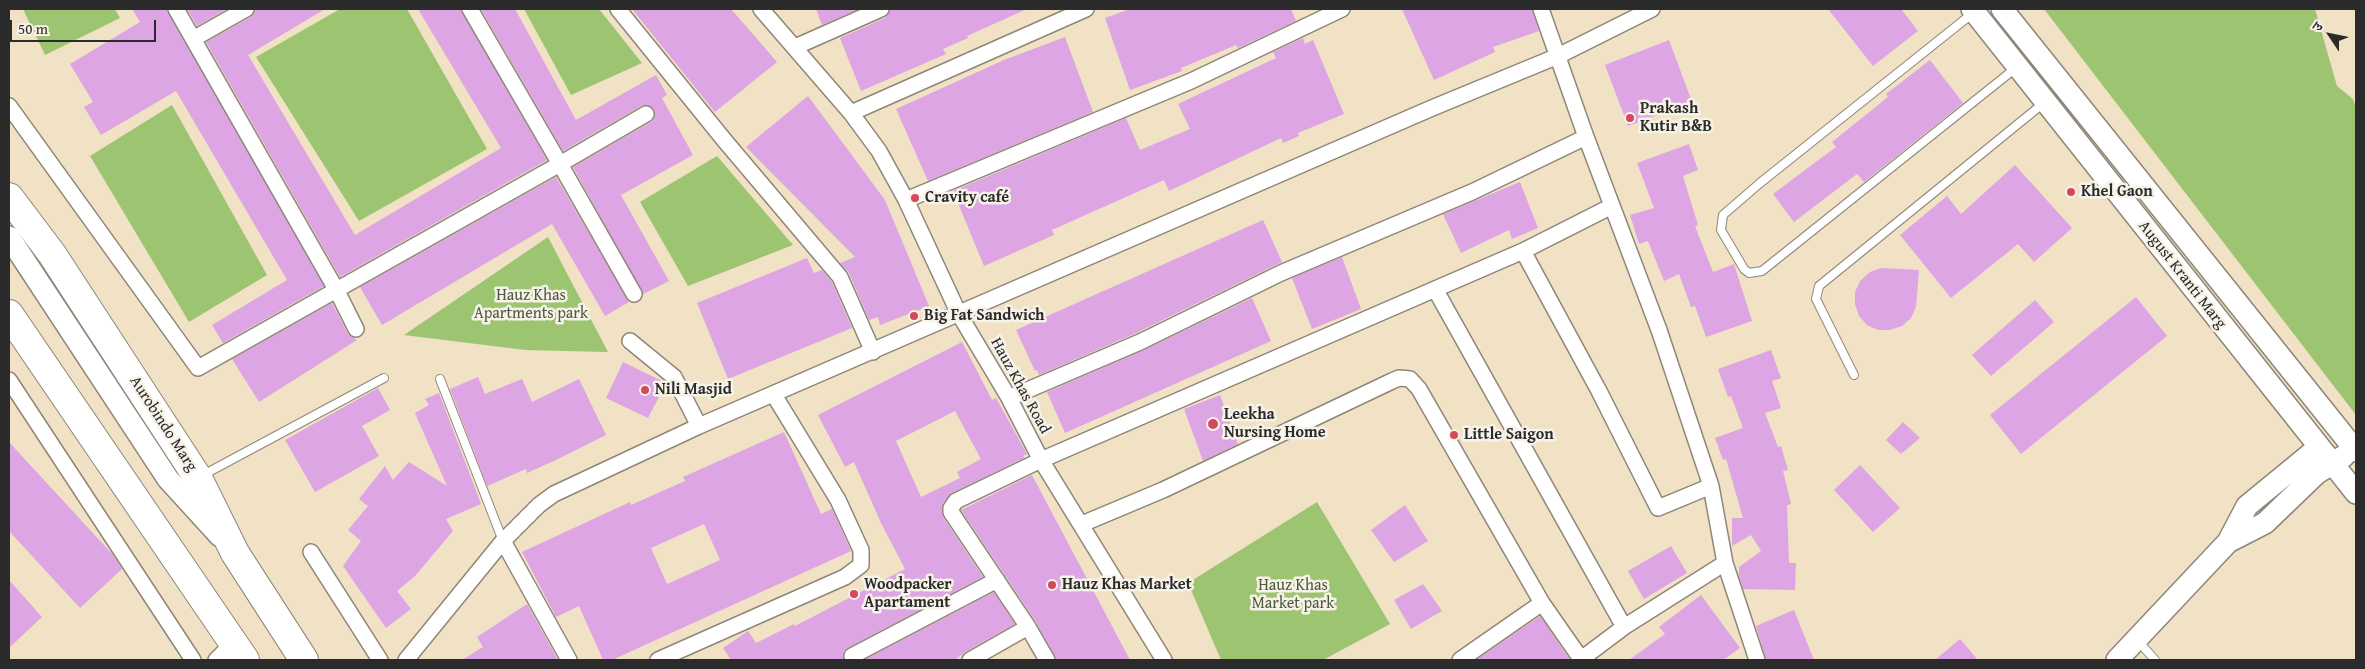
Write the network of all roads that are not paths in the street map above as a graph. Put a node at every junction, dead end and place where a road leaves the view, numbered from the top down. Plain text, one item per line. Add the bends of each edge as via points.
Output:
1 (176, 9) edge
2 (246, 9) edge
3 (470, 9) edge
4 (618, 9) edge
5 (761, 9) edge
6 (881, 9) edge
7 (1086, 9) edge
8 (1342, 9) edge
9 (1541, 9) edge
10 (1652, 9) edge
11 (2002, 9) edge
12 (1973, 10) edge
13 (193, 39) junction
14 (795, 47) junction
15 (1558, 56) junction
16 (2017, 67) junction
17 (2045, 102) junction
18 (9, 106) edge
19 (851, 113) junction
20 (646, 114) dead end
21 (1586, 137) junction
22 (560, 164) junction
23 (9, 197) edge
24 (906, 200) junction
25 (1612, 206) junction
26 (9, 237) edge
27 (1523, 251) junction
28 (1435, 289) junction
29 (337, 291) junction
30 (634, 294) dead end
31 (9, 314) edge
32 (959, 314) junction
33 (356, 329) dead end
34 (630, 341) dead end
35 (873, 352) junction
36 (1854, 374) dead end
37 (384, 378) dead end
38 (9, 380) edge
39 (440, 380) dead end
40 (774, 395) junction
41 (1008, 398) junction
42 (699, 426) junction
43 (2356, 450) edge
44 (2325, 455) junction
45 (1041, 460) junction
46 (198, 478) junction
47 (1711, 486) junction
48 (2356, 493) edge
49 (1082, 524) junction
50 (503, 541) junction
51 (311, 552) dead end
52 (235, 553) junction
53 (1725, 563) junction
54 (997, 580) junction
55 (1542, 603) junction
56 (1028, 627) junction
57 (1624, 627) junction
58 (2136, 640) junction
59 (231, 654) edge
60 (852, 656) dead end
61 (194, 660) edge
62 (304, 660) edge
63 (380, 660) edge
64 (406, 660) edge
65 (569, 660) edge
66 (658, 660) edge
67 (970, 660) edge
68 (1047, 660) edge
69 (1164, 660) edge
70 (1460, 660) edge
71 (1581, 660) edge
72 (1757, 660) edge
73 (2118, 660) edge
74 (2155, 660) edge

1 - 13 street
2 - 13 street
3 - 22 street
4 - 35 street via 840,276
5 - 14 street, Hauz Khas Road
6 - 14 street
7 - 19 street
8 - 24 street via 1191,81
9 - 15 street
10 - 15 street
11 - 43 main road, August Kranti Marg
12 - 16 main road, August Kranti Marg
12 - 16 lane via 1723,215 1721,230 1744,269 1749,273 1762,271
13 - 29 street
14 - 19 street, Hauz Khas Road
15 - 21 street
15 - 32 street
16 - 17 main road, August Kranti Marg
17 - 36 lane via 1819,286 1816,299
17 - 44 main road, August Kranti Marg
18 - 29 street via 198,368
19 - 24 street, Hauz Khas Road via 878,151
20 - 22 street
21 - 25 street
21 - 41 street via 1472,192 1281,273 1140,342
22 - 29 street
22 - 30 street
23 - 46 highway, Aurobindo Marg via 52,254
24 - 32 street, Hauz Khas Road
25 - 27 street
25 - 47 street via 1659,330
26 - 52 main road via 168,479
27 - 28 street
27 - 47 street via 1599,390 1658,508
28 - 45 street
28 - 57 street
29 - 33 street
31 - 59 highway
32 - 35 street
32 - 41 street, Hauz Khas Road
34 - 42 street via 674,378
35 - 40 street
37 - 46 lane
38 - 61 street
39 - 50 lane
40 - 42 street
40 - 66 street via 838,500 861,550 861,565 845,578
41 - 45 street, Hauz Khas Road
42 - 50 street via 554,494
43 - 44 main road
44 - 48 main road, August Kranti Marg
44 - 58 main road via 2247,506 2228,542
45 - 49 street, Hauz Khas Road
45 - 54 street via 956,501 951,508
46 - 52 highway, Aurobindo Marg
47 - 53 street
49 - 55 street via 1164,490 1392,381 1405,378 1419,389
49 - 69 street, Hauz Khas Road
50 - 64 street
50 - 65 street
51 - 63 street
52 - 62 highway, Aurobindo Marg
53 - 57 street
53 - 72 street
54 - 56 street
54 - 60 street
55 - 70 street
55 - 71 street
56 - 67 street
56 - 68 street
57 - 71 street
58 - 73 main road
58 - 74 lane

